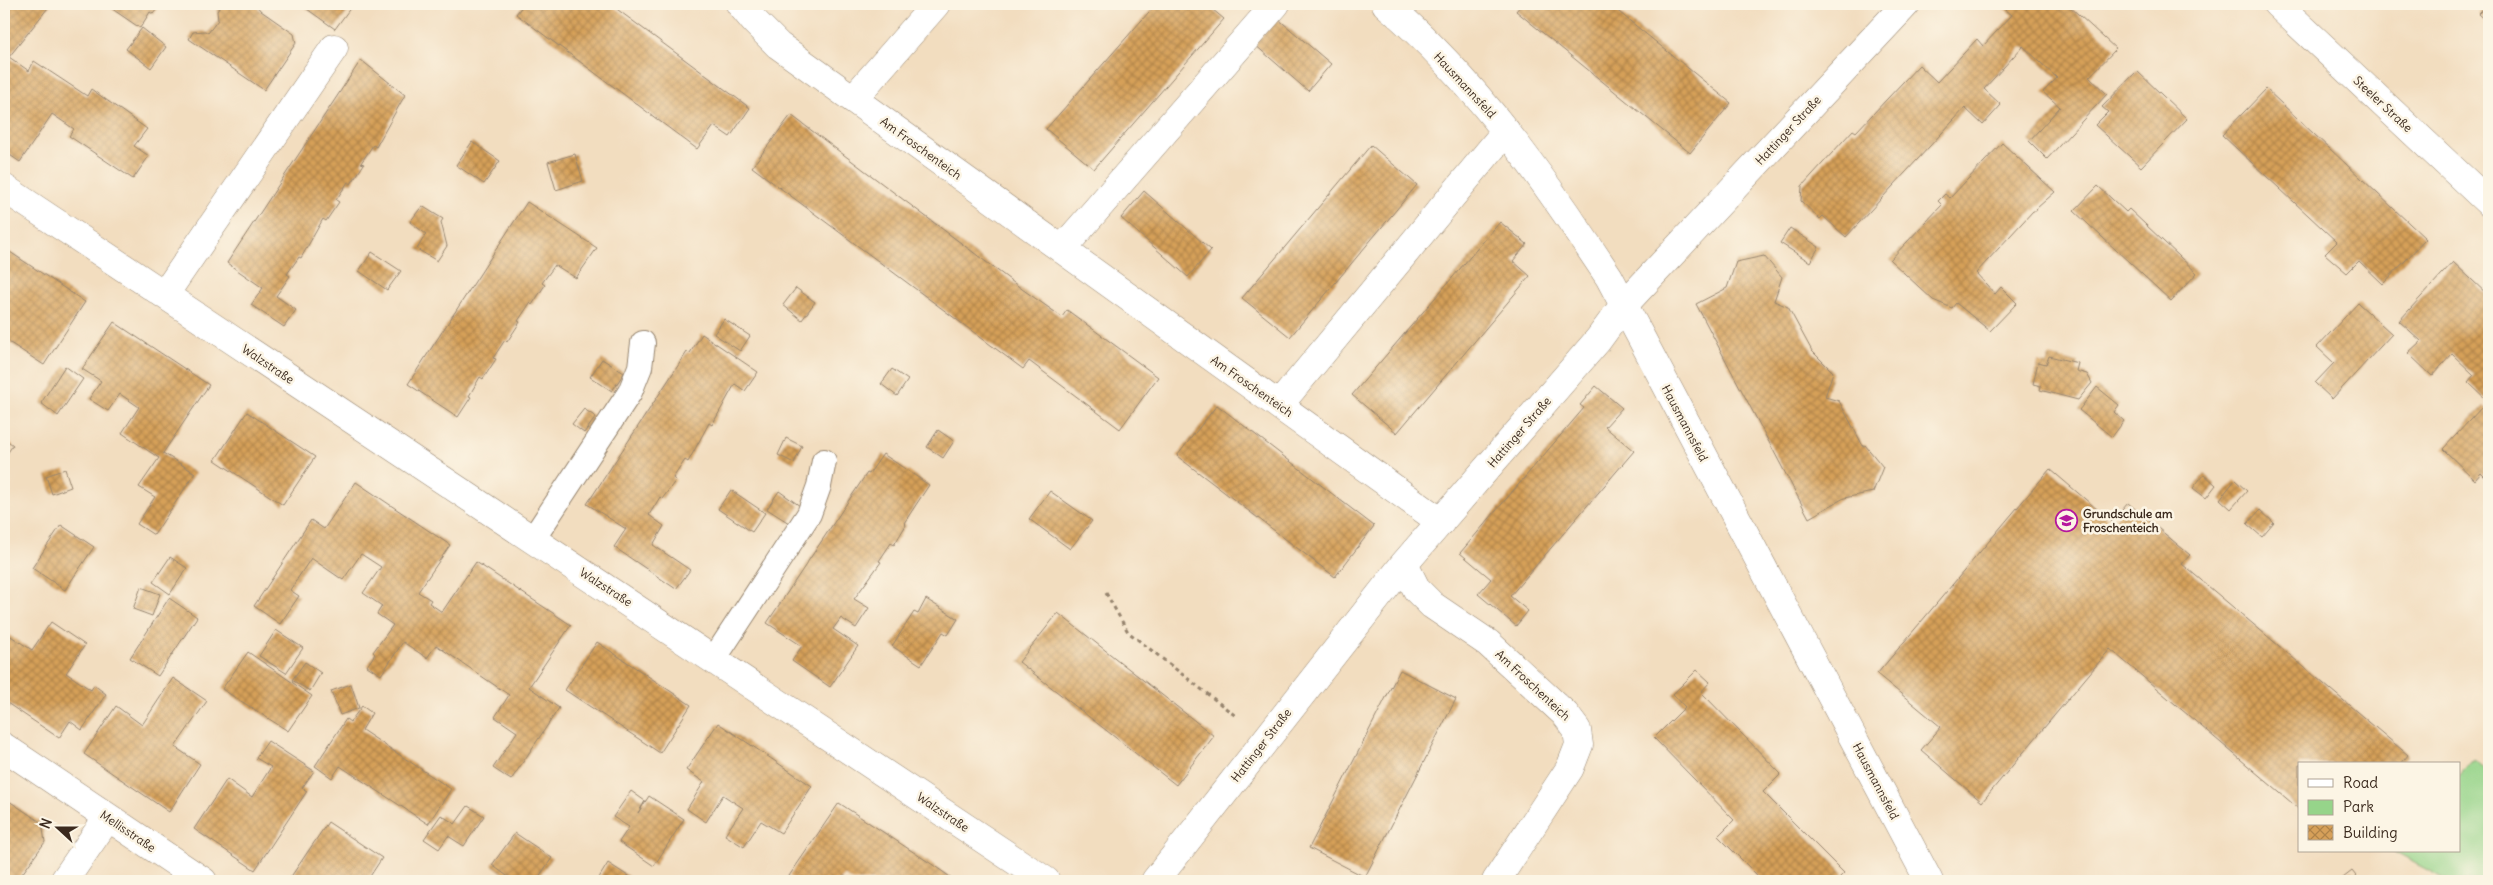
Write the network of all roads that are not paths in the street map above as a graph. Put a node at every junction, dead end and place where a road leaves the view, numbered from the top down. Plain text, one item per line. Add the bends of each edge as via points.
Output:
1 (740, 4) edge
2 (936, 4) edge
3 (1276, 4) edge
4 (1386, 4) edge
5 (1906, 4) edge
6 (2277, 4) edge
7 (334, 48) dead end
8 (853, 99) junction
9 (1506, 131) junction
10 (4, 188) edge
11 (2489, 203) edge
12 (1062, 249) junction
13 (165, 294) junction
14 (1622, 306) junction
15 (643, 342) dead end
16 (1279, 405) junction
17 (824, 461) dead end
18 (1441, 522) junction
19 (532, 539) junction
20 (1404, 564) junction
21 (714, 658) junction
22 (4, 748) edge
23 (108, 817) junction
24 (64, 881) edge
25 (203, 881) edge
26 (1046, 881) edge
27 (1155, 881) edge
28 (1496, 881) edge
29 (1929, 881) edge

1 - 8 street, Am Froschenteich via 778,44
2 - 8 street
3 - 12 street
4 - 9 street, Hausmannsfeld via 1468,86
5 - 14 street, Hattinger Straße
6 - 11 street, Steeler Straße
7 - 13 street
8 - 12 street, Am Froschenteich
9 - 14 street, Hausmannsfeld via 1573,223 1609,278
9 - 16 street
10 - 13 street, Walzstraße
12 - 16 street, Am Froschenteich
13 - 19 street, Walzstraße
14 - 18 street, Hattinger Straße via 1598,340
14 - 29 street, Hausmannsfeld
15 - 19 lane via 640,367 630,392
16 - 18 street, Am Froschenteich
17 - 21 lane via 809,514
18 - 20 street, Hattinger Straße
19 - 21 street, Walzstraße
20 - 27 street, Hattinger Straße
20 - 28 street, Am Froschenteich via 1417,590 1427,600 1488,644 1565,714 1577,730 1579,745 1570,768
21 - 26 street, Walzstraße
22 - 23 street, Mellisstraße
23 - 24 street
23 - 25 street, Mellisstraße

